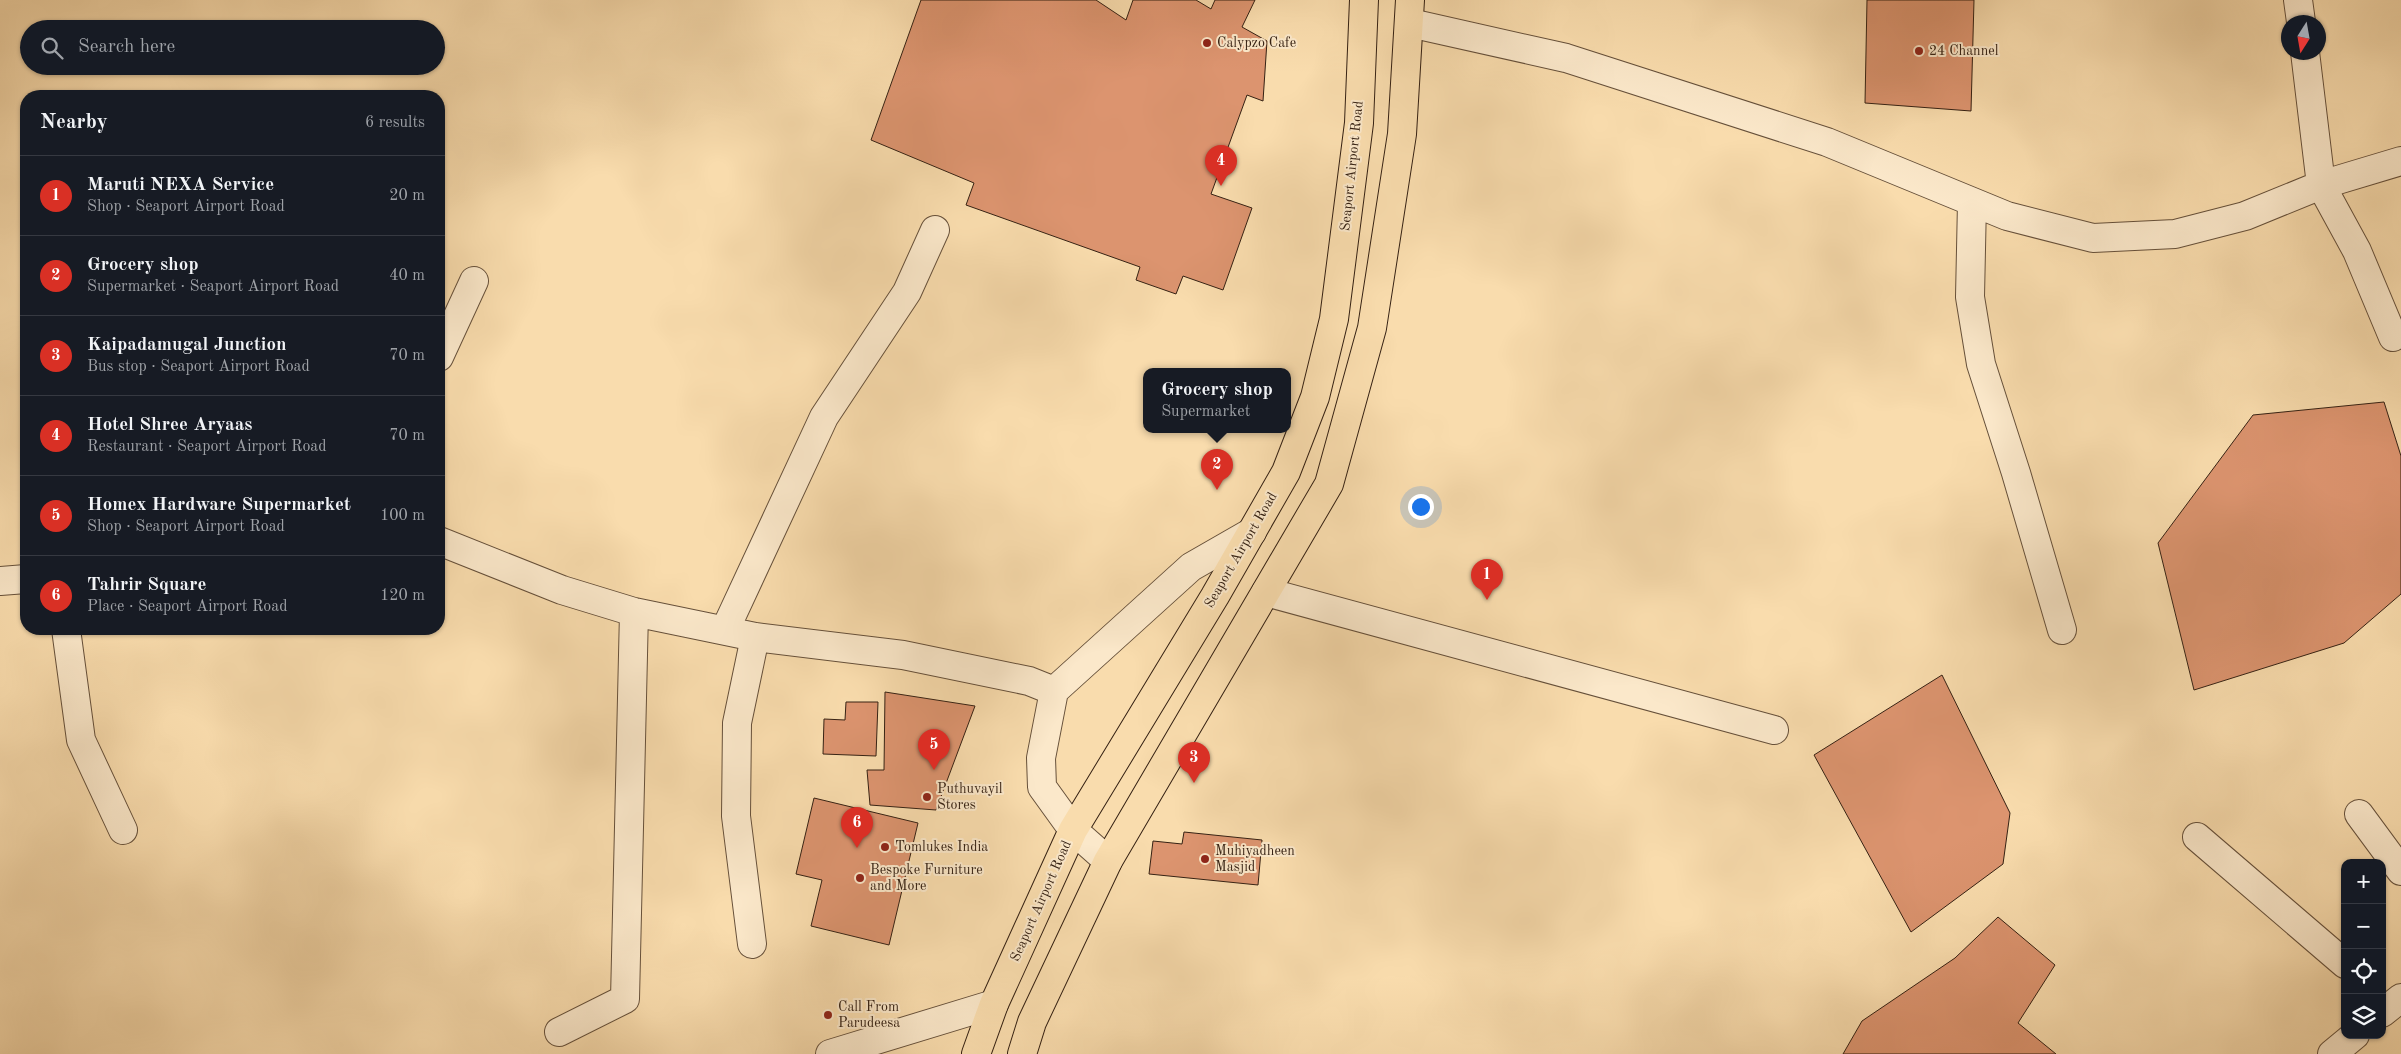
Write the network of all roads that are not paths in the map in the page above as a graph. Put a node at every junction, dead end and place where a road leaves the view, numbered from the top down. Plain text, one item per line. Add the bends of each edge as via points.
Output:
1 (1364, 0) edge
2 (2298, 0) edge
3 (1410, 12) edge
4 (2300, 15) edge
5 (2306, 60) edge
6 (2401, 161) edge
7 (2321, 185) junction
8 (1972, 202) junction
9 (935, 230) dead end
10 (474, 281) dead end
11 (2393, 336) dead end
12 (445, 344) edge
13 (1252, 532) junction
14 (445, 543) edge
15 (20, 579) edge
16 (0, 581) edge
17 (1266, 592) junction
18 (634, 612) junction
19 (725, 630) junction
20 (2062, 630) dead end
21 (67, 635) edge
22 (755, 637) junction
23 (1054, 691) junction
24 (1774, 730) dead end
25 (2358, 814) dead end
26 (123, 830) dead end
27 (1073, 830) junction
28 (2197, 837) dead end
29 (1108, 861) junction
30 (2401, 871) edge
31 (752, 944) dead end
32 (2341, 961) edge
33 (994, 1004) junction
34 (559, 1032) dead end
35 (2350, 1039) edge
36 (830, 1054) edge
37 (976, 1054) edge
38 (1022, 1054) edge
39 (2332, 1054) edge

1 - 13 main road, Seaport Airport Road via 1358,123 1334,319 1315,397 1286,472
2 - 4 street
3 - 8 street via 1828,142
3 - 17 main road via 1402,134 1372,328 1329,484
5 - 7 street
6 - 7 street
7 - 8 street via 2245,216 2175,234 2102,238 2007,216
7 - 11 street via 2357,251
8 - 20 street via 1970,297 1981,364
9 - 19 street via 907,292 824,417
10 - 12 street
13 - 23 street via 1191,567
13 - 27 main road, Seaport Airport Road
14 - 18 street via 562,590
15 - 16 street
17 - 24 street
17 - 29 main road
18 - 19 street
18 - 34 street via 625,999
19 - 22 street
21 - 26 street via 81,740
22 - 23 street via 903,655 1029,681
22 - 31 street via 737,723 736,816
23 - 27 street via 1041,758 1042,787
25 - 30 street
27 - 29 street
27 - 33 main road, Seaport Airport Road
28 - 32 street
29 - 38 main road via 1032,1022
33 - 36 street
33 - 37 main road, Seaport Airport Road
35 - 39 street

